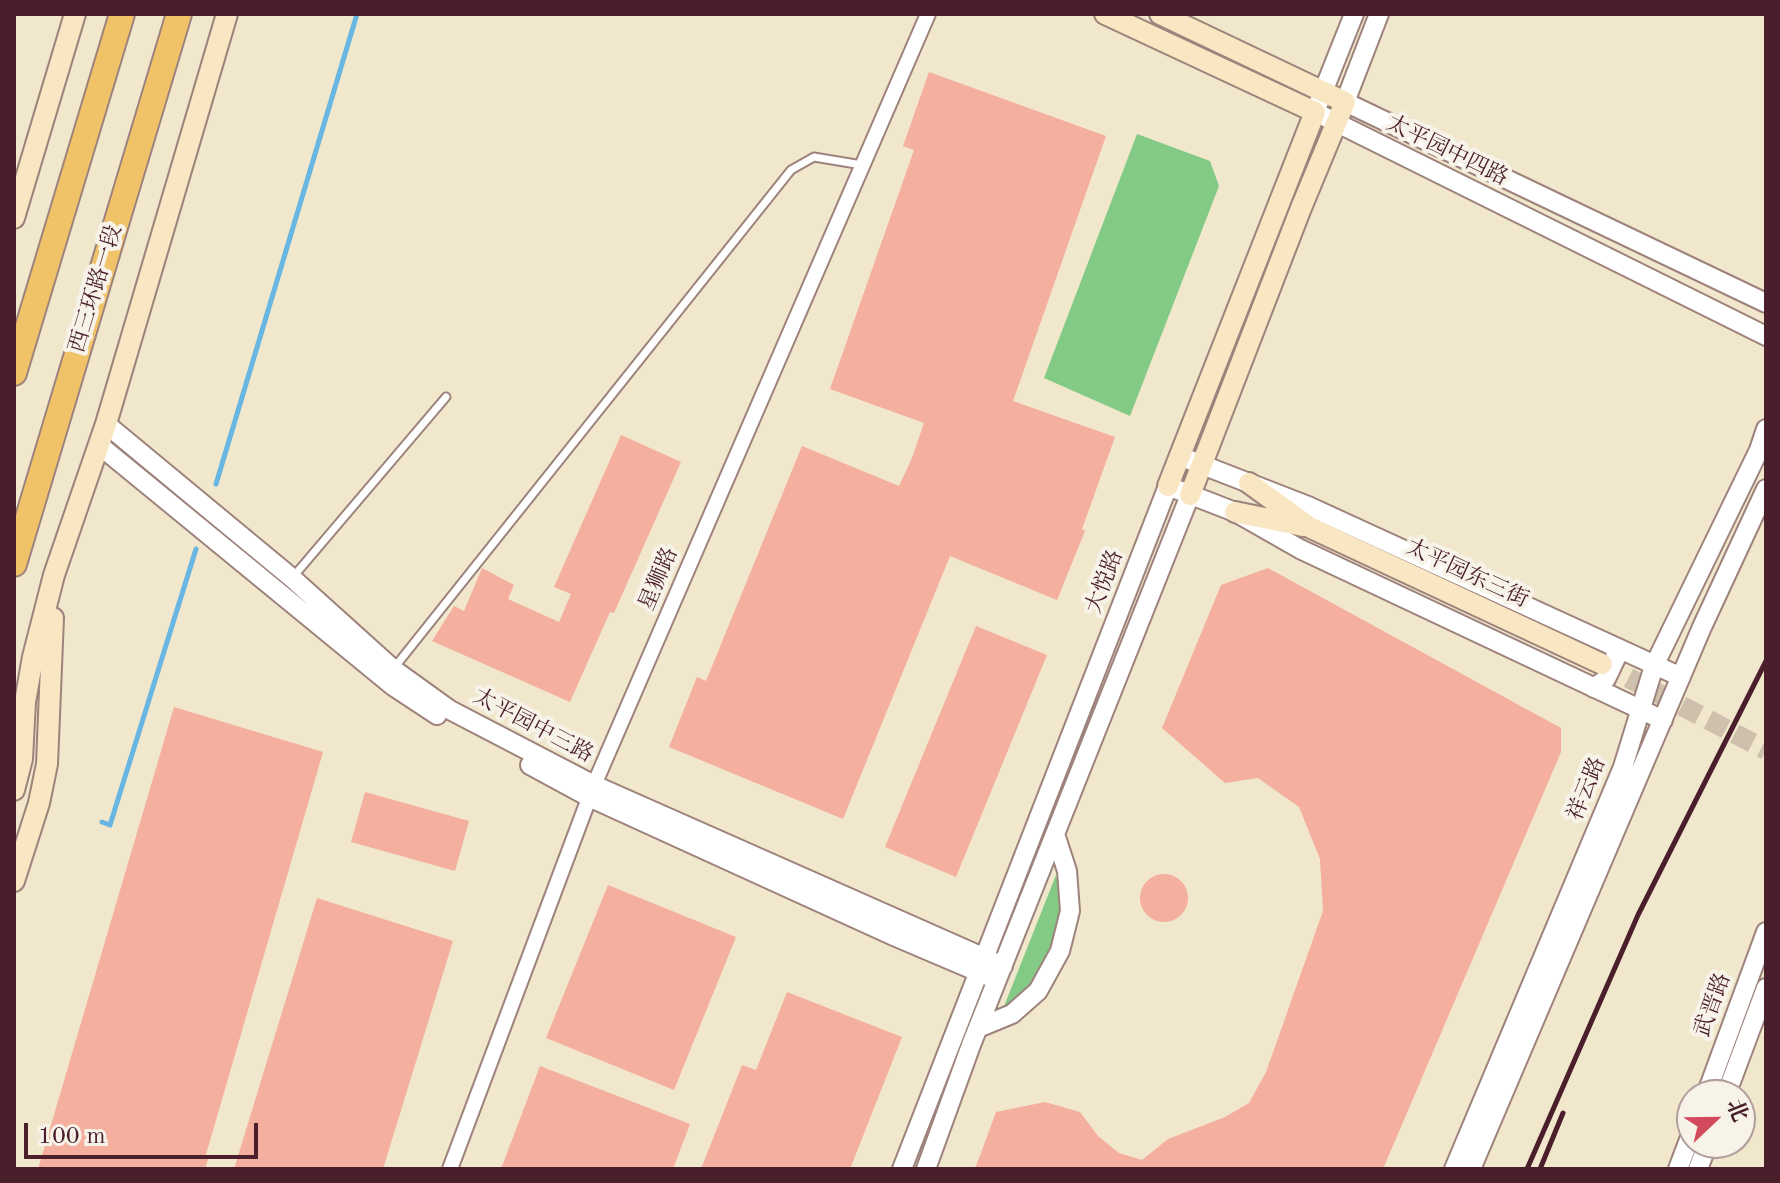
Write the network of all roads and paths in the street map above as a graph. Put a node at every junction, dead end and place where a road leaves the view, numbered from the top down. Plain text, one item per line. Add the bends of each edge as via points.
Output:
1 (75, 14) edge
2 (122, 14) edge
3 (179, 14) edge
4 (227, 14) edge
5 (928, 14) edge
6 (1105, 14) edge
7 (1160, 14) edge
8 (1354, 14) edge
9 (1379, 14) edge
10 (1324, 92) junction
11 (1345, 102) junction
12 (1315, 112) junction
13 (1337, 123) junction
14 (863, 165) junction
15 (14, 218) edge
16 (1766, 303) edge
17 (1766, 336) edge
18 (14, 373) edge
19 (446, 397) dead end
20 (106, 424) junction
21 (1766, 429) edge
22 (99, 445) junction
23 (1182, 457) junction
24 (1203, 465) junction
25 (1249, 483) junction
26 (1168, 486) junction
27 (1766, 489) edge
28 (1190, 495) junction
29 (1235, 512) junction
30 (1311, 528) junction
31 (14, 564) edge
32 (54, 575) junction
33 (292, 578) junction
34 (1608, 656) junction
35 (1654, 666) junction
36 (393, 669) junction
37 (1681, 677) junction
38 (1594, 688) junction
39 (1639, 709) junction
40 (1663, 720) junction
41 (14, 790) edge
42 (592, 791) junction
43 (1055, 834) junction
44 (14, 881) edge
45 (1766, 932) edge
46 (980, 965) junction
47 (1000, 973) junction
48 (1766, 988) edge
49 (978, 1028) junction
50 (1712, 1079) edge
51 (1732, 1079) edge
52 (450, 1169) edge
53 (902, 1169) edge
54 (926, 1169) edge
55 (1454, 1169) edge
56 (1471, 1169) edge

1 - 15 main road
2 - 18 highway
3 - 31 highway, 西三环路一段
4 - 20 main road
5 - 14 street, 星狮路
6 - 12 main road, 太平园中四路
7 - 10 main road
8 - 10 street, 大悦路
9 - 11 street
10 - 11 main road
10 - 12 street, 大悦路
11 - 13 main road
11 - 16 street
12 - 13 street, 太平园中四路
12 - 23 main road, 大悦路
13 - 17 street, 太平园中四路
13 - 24 main road
14 - 36 lane via 814,157 791,170
14 - 42 street, 星狮路
19 - 33 lane
20 - 22 main road
20 - 33 street, 太平园中三路
21 - 35 street, 祥云路
22 - 32 main road
22 - 42 street, 太平园中三路 via 393,686 440,717
23 - 24 street
23 - 26 main road, 大悦路
24 - 25 street
24 - 28 main road
25 - 30 main road
25 - 34 street via 1308,506
26 - 28 street
26 - 46 street, 大悦路
27 - 37 street, 祥云路
28 - 29 street
28 - 43 street
29 - 30 main road
29 - 38 street via 1300,549
30 - 34 main road, 太平园东三街
32 - 41 main road via 33,657
32 - 44 main road via 47,764
33 - 36 street, 太平园中三路
34 - 35 street
34 - 38 street via 1616,658 1606,679
35 - 37 street
35 - 39 street, 祥云路
36 - 42 street, 太平园中三路 via 450,710
37 - 40 street, 祥云路
38 - 39 street
39 - 40 street
39 - 55 street, 祥云路 via 1623,767
40 - 56 street, 祥云路
42 - 46 street, 太平园中三路
42 - 52 street, 星狮路
43 - 47 street
43 - 49 street via 1067,871 1070,911 1060,951 1038,991 1012,1014
45 - 50 street, 武晋路
46 - 47 street, 太平园中三路
46 - 53 street, 大悦路
47 - 49 street
48 - 51 street, 武晋路
49 - 54 street

